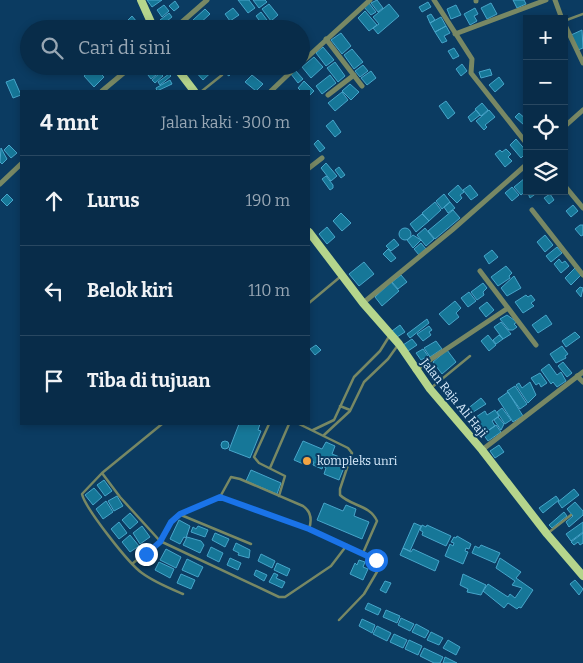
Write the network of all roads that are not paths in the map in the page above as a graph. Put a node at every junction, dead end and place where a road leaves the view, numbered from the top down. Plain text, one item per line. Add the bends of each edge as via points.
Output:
1 (141, 0) edge
2 (207, 0) edge
3 (370, 0) edge
4 (434, 0) edge
5 (546, 0) edge
6 (555, 0) edge
7 (583, 14) edge
8 (561, 15) edge
9 (150, 20) edge
10 (184, 20) edge
11 (568, 20) edge
12 (568, 30) edge
13 (455, 34) junction
14 (326, 39) junction
15 (310, 54) edge
16 (583, 63) edge
17 (121, 75) edge
18 (181, 75) edge
19 (222, 75) dead end
20 (288, 75) edge
21 (354, 75) junction
22 (362, 86) dead end
23 (103, 90) edge
24 (193, 90) edge
25 (203, 90) edge
26 (272, 90) edge
27 (328, 95) dead end
28 (583, 110) edge
29 (568, 123) edge
30 (523, 139) edge
31 (322, 158) dead end
32 (20, 165) edge
33 (310, 167) edge
34 (523, 168) edge
35 (0, 184) edge
36 (568, 190) edge
37 (583, 208) edge
38 (532, 210) dead end
39 (310, 233) edge
40 (480, 271) dead end
41 (343, 275) junction
42 (583, 275) edge
43 (310, 302) edge
44 (363, 303) junction
45 (508, 308) junction
46 (390, 333) junction
47 (399, 344) junction
48 (536, 345) dead end
49 (470, 356) dead end
50 (415, 370) junction
51 (583, 372) edge
52 (578, 376) junction
53 (583, 382) edge
54 (430, 389) junction
55 (340, 406) junction
56 (350, 410) junction
57 (161, 425) edge
58 (270, 425) edge
59 (290, 425) edge
60 (302, 425) edge
61 (314, 430) junction
62 (324, 435) junction
63 (482, 450) junction
64 (270, 468) junction
65 (102, 473) junction
66 (278, 496) junction
67 (220, 497) junction
68 (180, 514) junction
69 (571, 515) dead end
70 (309, 529) junction
71 (547, 534) junction
72 (160, 542) junction
73 (251, 544) dead end
74 (347, 545) junction
75 (363, 553) junction
76 (132, 564) junction
77 (582, 575) edge
78 (183, 594) dead end
79 (339, 620) dead end

1 - 9 main road
2 - 10 street
3 - 14 street
4 - 13 street
5 - 13 street
6 - 8 street
7 - 11 lane
12 - 16 street
13 - 30 street via 472,59 471,74
14 - 15 street
14 - 21 street
17 - 23 street
18 - 24 main road
19 - 25 lane
20 - 26 street
21 - 22 street
21 - 27 street
28 - 29 street
31 - 33 street
32 - 35 street
34 - 44 street
36 - 37 street
38 - 42 street
39 - 41 main road, Jalan Raja Ali Haji
40 - 45 street
41 - 43 lane
41 - 44 main road, Jalan Raja Ali Haji
44 - 46 main road, Jalan Raja Ali Haji
45 - 48 street
45 - 50 street
46 - 47 main road, Jalan Raja Ali Haji
46 - 55 lane via 380,352 354,377
47 - 50 main road, Jalan Raja Ali Haji
47 - 56 lane via 364,382
49 - 54 lane
50 - 54 main road, Jalan Raja Ali Haji
51 - 52 street
52 - 53 street
52 - 63 street
54 - 63 main road, Jalan Raja Ali Haji
55 - 56 lane
55 - 61 lane via 334,420
56 - 62 lane
57 - 65 lane
58 - 64 lane via 254,457
59 - 64 lane
60 - 61 lane
61 - 62 lane
62 - 75 lane via 352,453 340,495 369,510 377,521
63 - 71 main road, Jalan Raja Ali Haji
64 - 66 lane via 285,476
65 - 72 lane
65 - 76 lane via 82,494 83,501
66 - 67 lane via 240,478 230,477
66 - 70 lane via 308,509
67 - 68 lane
67 - 70 lane
68 - 72 lane via 171,522
68 - 73 lane
69 - 71 lane
70 - 74 lane
71 - 77 main road, Jalan Raja Ali Haji
72 - 74 lane via 279,597 285,597 331,566
72 - 76 lane
74 - 75 lane
75 - 79 lane via 381,565 364,594
76 - 78 lane via 141,573

